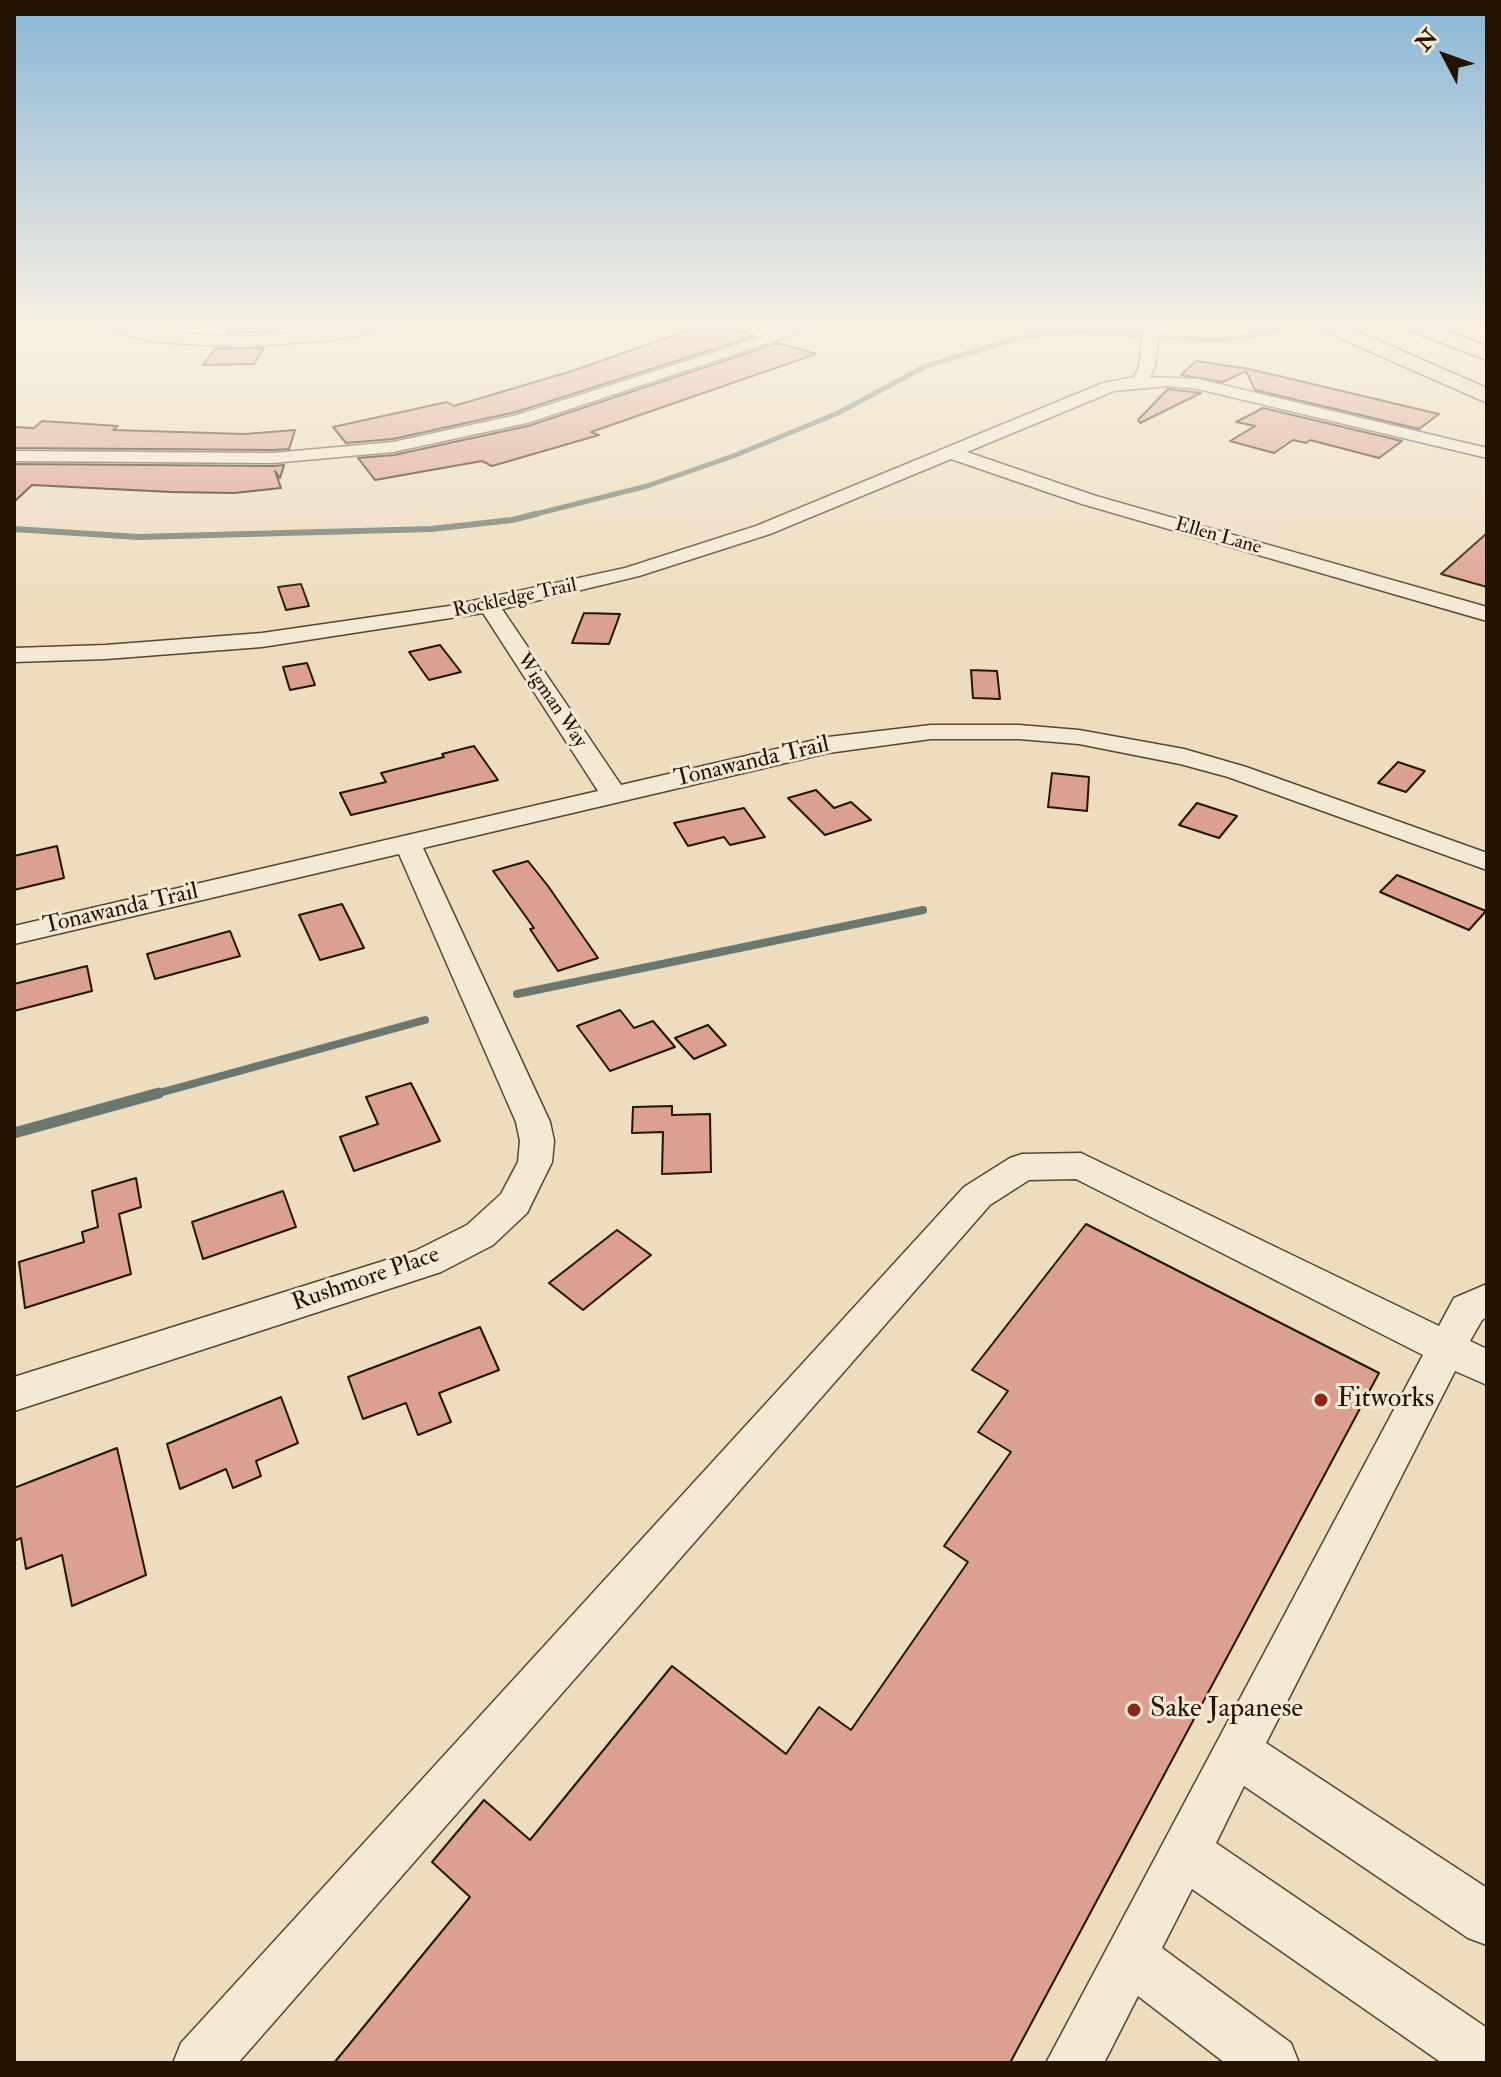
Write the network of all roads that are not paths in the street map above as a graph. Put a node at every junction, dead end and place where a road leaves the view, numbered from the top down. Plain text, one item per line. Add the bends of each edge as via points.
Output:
1 (521, 419) edge
2 (1031, 419) edge
3 (1344, 419) edge
4 (951, 453) junction
5 (1487, 453) edge
6 (14, 456) edge
7 (489, 606) junction
8 (1487, 614) edge
9 (14, 655) edge
10 (614, 795) junction
11 (408, 844) junction
12 (1487, 862) edge
13 (14, 935) edge
14 (1487, 1299) edge
15 (1447, 1348) junction
16 (1487, 1368) edge
17 (14, 1394) edge
18 (1236, 1752) junction
19 (1184, 1852) junction
20 (1487, 1919) edge
21 (1130, 1957) junction
22 (1487, 2061) edge
23 (201, 2063) edge
24 (1074, 2063) edge
25 (1271, 2063) edge

1 - 6 street via 393,447 273,458
2 - 4 street, Rockledge Trail
3 - 5 street, Rockledge Trail
4 - 7 street, Rockledge Trail via 717,546
4 - 8 street, Ellen Lane via 1089,500
7 - 9 street, Rockledge Trail via 250,642
7 - 10 street, Wigman Way
10 - 11 street, Tonawanda Trail
10 - 12 street, Tonawanda Trail via 863,739 1019,732 1197,760
11 - 13 street, Tonawanda Trail
11 - 17 street, Rushmore Place via 533,1122 535,1162 514,1203 480,1235 428,1262
14 - 15 street via 1468,1309
15 - 16 street
15 - 18 street
15 - 23 street via 1081,1166 1022,1167 977,1196
18 - 19 street
18 - 20 street
19 - 21 street
19 - 22 street
21 - 24 street
21 - 25 street

